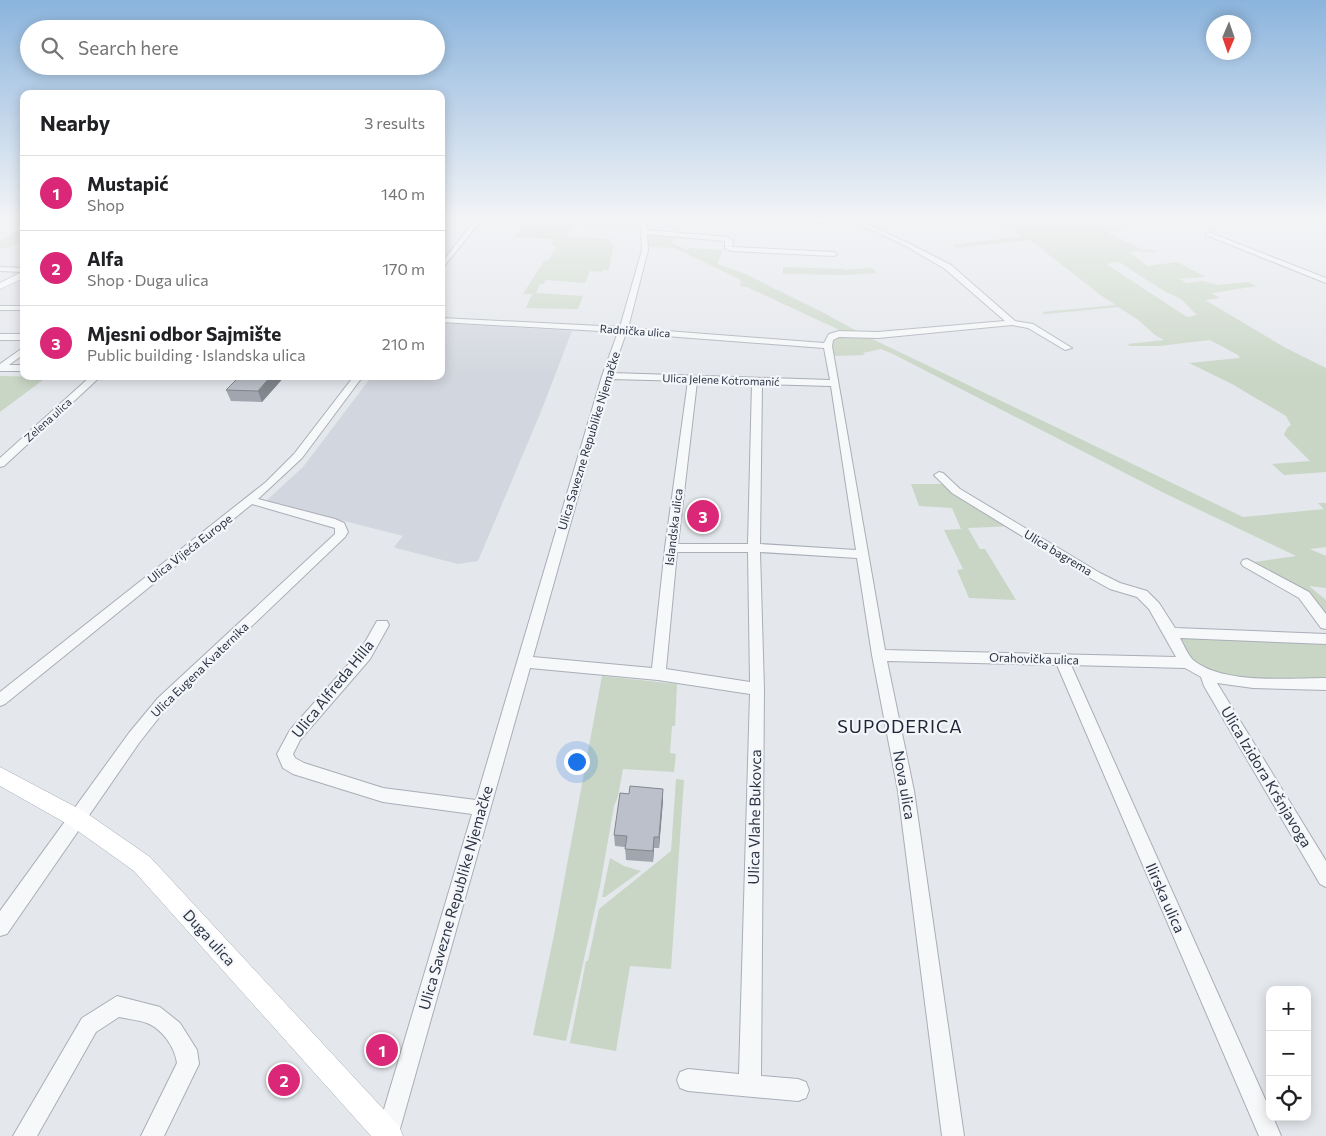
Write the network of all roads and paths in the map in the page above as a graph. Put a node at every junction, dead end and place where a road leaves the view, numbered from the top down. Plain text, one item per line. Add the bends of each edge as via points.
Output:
1 (639, 271) edge
2 (953, 271) edge
3 (1301, 271) edge
4 (20, 276) edge
5 (1326, 281) edge
6 (0, 286) edge
7 (0, 308) edge
8 (20, 308) edge
9 (445, 320) edge
10 (1011, 321) junction
11 (623, 330) junction
12 (20, 336) edge
13 (0, 337) edge
14 (828, 346) junction
15 (1068, 348) dead end
16 (20, 353) edge
17 (0, 368) edge
18 (20, 368) edge
19 (607, 376) junction
20 (93, 380) edge
21 (356, 380) edge
22 (693, 380) junction
23 (757, 381) junction
24 (835, 383) junction
25 (0, 464) edge
26 (939, 475) dead end
27 (252, 500) junction
28 (671, 548) junction
29 (754, 548) junction
30 (862, 554) junction
31 (1247, 563) dead end
32 (382, 624) dead end
33 (1326, 624) edge
34 (1171, 633) junction
35 (1326, 638) edge
36 (879, 655) junction
37 (1061, 659) junction
38 (524, 662) junction
39 (1188, 663) junction
40 (658, 674) junction
41 (1208, 676) junction
42 (1326, 684) edge
43 (756, 688) junction
44 (0, 700) edge
45 (0, 776) edge
46 (482, 808) junction
47 (78, 819) junction
48 (1326, 878) edge
49 (0, 927) edge
50 (688, 1080) dead end
51 (750, 1086) junction
52 (798, 1090) dead end
53 (24, 1136) edge
54 (152, 1136) edge
55 (388, 1136) edge
56 (953, 1136) edge
57 (1270, 1136) edge

1 - 11 street, Ulica Savezne Republike Njemačke
2 - 10 street
3 - 5 street
4 - 6 main road
7 - 8 street
9 - 11 street, Radnička ulica
10 - 14 street via 918,332 839,334 832,336
10 - 15 street via 1030,326
11 - 14 street, Radnička ulica
11 - 19 street, Ulica Savezne Republike Njemačke
12 - 13 street
14 - 24 street, Nova ulica
16 - 17 street
17 - 18 street
19 - 22 street, Ulica Jelene Kotromanić
19 - 38 street, Ulica Savezne Republike Njemačke
20 - 25 street, Zelena ulica
21 - 27 street, Ulica Vijeća Europe via 298,456
22 - 23 street, Ulica Jelene Kotromanić
22 - 28 street, Islandska ulica
23 - 24 street, Ulica Jelene Kotromanić
23 - 29 street, Ulica Vlahe Bukovca
24 - 30 street, Nova ulica
26 - 34 street, Ulica bagrema via 956,491 1096,576 1142,594
27 - 44 street, Ulica Vijeća Europe
27 - 47 street, Ulica Eugena Kvaternika via 331,522 340,526 342,532 163,702
28 - 29 street
28 - 40 street, Islandska ulica
29 - 30 street
29 - 43 street, Ulica Vlahe Bukovca
30 - 36 street, Nova ulica
31 - 33 street via 1304,595
32 - 46 street, Ulica Alfreda Hilla via 365,654 295,734 284,754 289,763 299,769 383,795
34 - 35 street
34 - 39 street
36 - 37 street, Orahovička ulica
36 - 56 street, Nova ulica via 906,791
37 - 39 street, Orahovička ulica
37 - 57 street, Ilirska ulica
38 - 40 street
38 - 46 street, Ulica Savezne Republike Njemačke
39 - 41 street
40 - 43 street
41 - 42 street
41 - 48 street, Ulica Izidora Kršnjavoga
43 - 51 street, Ulica Vlahe Bukovca
45 - 47 main road, Duga ulica
46 - 55 street, Ulica Savezne Republike Njemačke
47 - 49 street, Ulica Eugena Kvaternika
47 - 55 main road, Duga ulica via 142,864
50 - 51 street
51 - 52 street
53 - 54 street via 90,1024 118,1006 153,1014 173,1030 186,1050 188,1064

